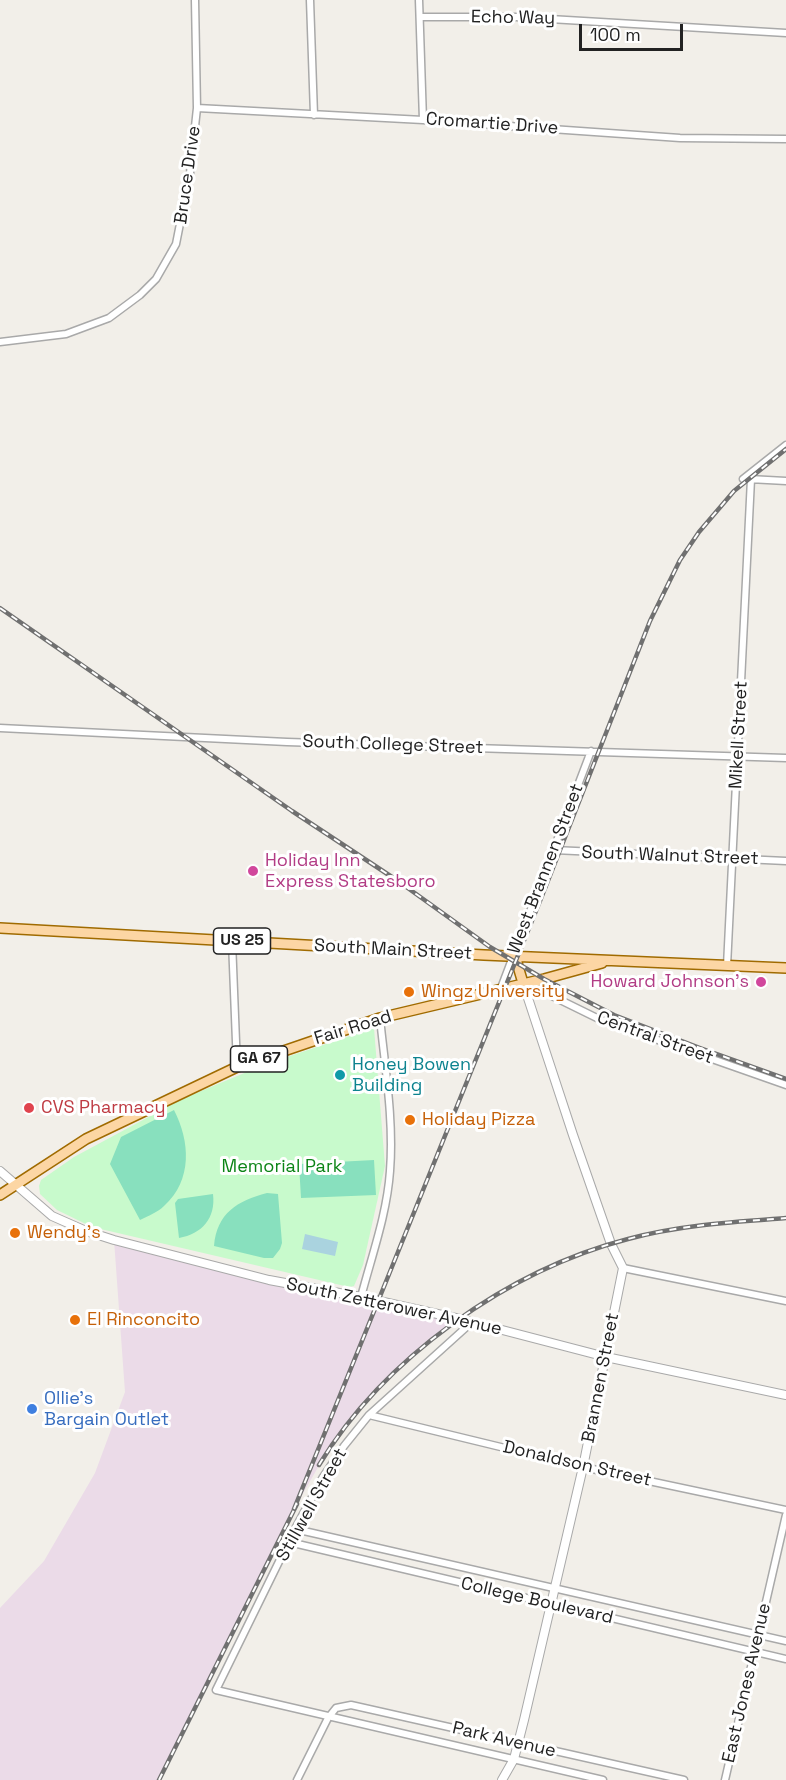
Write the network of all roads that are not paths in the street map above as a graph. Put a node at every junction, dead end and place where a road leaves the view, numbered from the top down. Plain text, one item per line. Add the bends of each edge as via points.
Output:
1 (195, 0) edge
2 (310, 0) edge
3 (419, 0) edge
4 (420, 16) junction
5 (786, 33) edge
6 (197, 108) junction
7 (314, 114) junction
8 (423, 120) junction
9 (786, 139) edge
10 (0, 342) edge
11 (786, 445) edge
12 (751, 479) junction
13 (786, 481) edge
14 (0, 728) edge
15 (591, 751) junction
16 (737, 756) junction
17 (786, 758) edge
18 (554, 850) junction
19 (733, 858) junction
20 (786, 861) edge
21 (0, 928) edge
22 (232, 941) junction
23 (515, 956) junction
24 (610, 961) junction
25 (727, 966) junction
26 (786, 968) edge
27 (523, 983) junction
28 (501, 988) junction
29 (526, 994) junction
30 (380, 1018) junction
31 (237, 1066) junction
32 (786, 1085) edge
33 (0, 1171) edge
34 (15, 1185) junction
35 (0, 1195) edge
36 (623, 1268) junction
37 (361, 1297) junction
38 (786, 1301) edge
39 (472, 1322) junction
40 (606, 1358) junction
41 (786, 1395) edge
42 (369, 1414) junction
43 (583, 1467) junction
44 (786, 1510) edge
45 (786, 1515) edge
46 (296, 1529) junction
47 (289, 1542) junction
48 (555, 1588) junction
49 (551, 1604) junction
50 (758, 1635) junction
51 (786, 1641) edge
52 (754, 1651) junction
53 (786, 1659) edge
54 (216, 1690) joint
55 (328, 1718) junction
56 (518, 1743) junction
57 (514, 1759) junction
58 (297, 1780) edge
59 (502, 1780) edge
60 (603, 1780) edge
61 (684, 1780) edge
62 (725, 1780) edge

1 - 6 street, Bruce Drive
2 - 7 street
3 - 4 street
4 - 5 street, Echo Way via 558,19
4 - 8 street
6 - 7 street, Cromartie Drive
6 - 10 street, Bruce Drive via 182,223 176,244 156,279 122,310 88,327 66,334
7 - 8 street, Cromartie Drive
8 - 9 street, Cromartie Drive via 680,138
11 - 12 street via 743,479
12 - 13 street
12 - 16 street, Mikell Street
14 - 15 street, South College Street
15 - 16 street, South College Street
15 - 18 street, West Brannen Street
16 - 17 street, South College Street
16 - 19 street, Mikell Street
18 - 19 street, South Walnut Street
18 - 23 street, West Brannen Street
19 - 20 street, South Walnut Street
19 - 25 street, Mikell Street
21 - 22 main road, South Main Street / US 25
22 - 23 main road, South Main Street / US 25
22 - 31 street
23 - 24 main road, South Main Street / US 25
23 - 27 main road
23 - 28 street, West Brannen Street
24 - 25 main road, South Main Street / US 25
24 - 27 main road, GA 67
25 - 26 main road, South Main Street / US 25
27 - 28 main road, Fair Road / GA 67
27 - 29 street
28 - 30 main road, Fair Road / GA 67
29 - 32 street, Central Street via 548,994 601,1020
29 - 36 street
30 - 31 main road, Fair Road / GA 67
30 - 37 street via 391,1139 390,1171 382,1220
31 - 34 main road, Fair Road / GA 67 via 86,1139
33 - 34 street, South Zetterower Avenue
34 - 35 main road, Fair Road / GA 67
34 - 37 street, South Zetterower Avenue via 52,1216 101,1236 269,1280
36 - 38 street
36 - 40 street, Brannen Street
37 - 39 street, South Zetterower Avenue
39 - 40 street, South Zetterower Avenue
39 - 42 street, Stillwell Street
40 - 41 street, South Zetterower Avenue
40 - 43 street, Brannen Street
42 - 43 street, Donaldson Street
42 - 46 street, Stillwell Street via 323,1477
43 - 44 street, Donaldson Street
43 - 48 street, Brannen Street
45 - 50 street, East Jones Avenue
46 - 47 street, Stillwell Street
46 - 48 street, College Boulevard
47 - 49 street, College Boulevard
47 - 54 street, Stillwell Street
48 - 49 street, Brannen Street
48 - 50 street, College Boulevard
49 - 52 street, College Boulevard
49 - 56 street, Brannen Street
50 - 51 street, College Boulevard
50 - 52 street, East Jones Avenue
52 - 53 street, College Boulevard
52 - 62 street, East Jones Avenue
54 - 55 street, Park Avenue
55 - 56 street, Park Avenue via 336,1708 351,1706
55 - 57 street, Park Avenue
55 - 58 street
56 - 57 street, Brannen Street
56 - 61 street, Park Avenue
57 - 59 street, Brannen Street
57 - 60 street, Park Avenue

